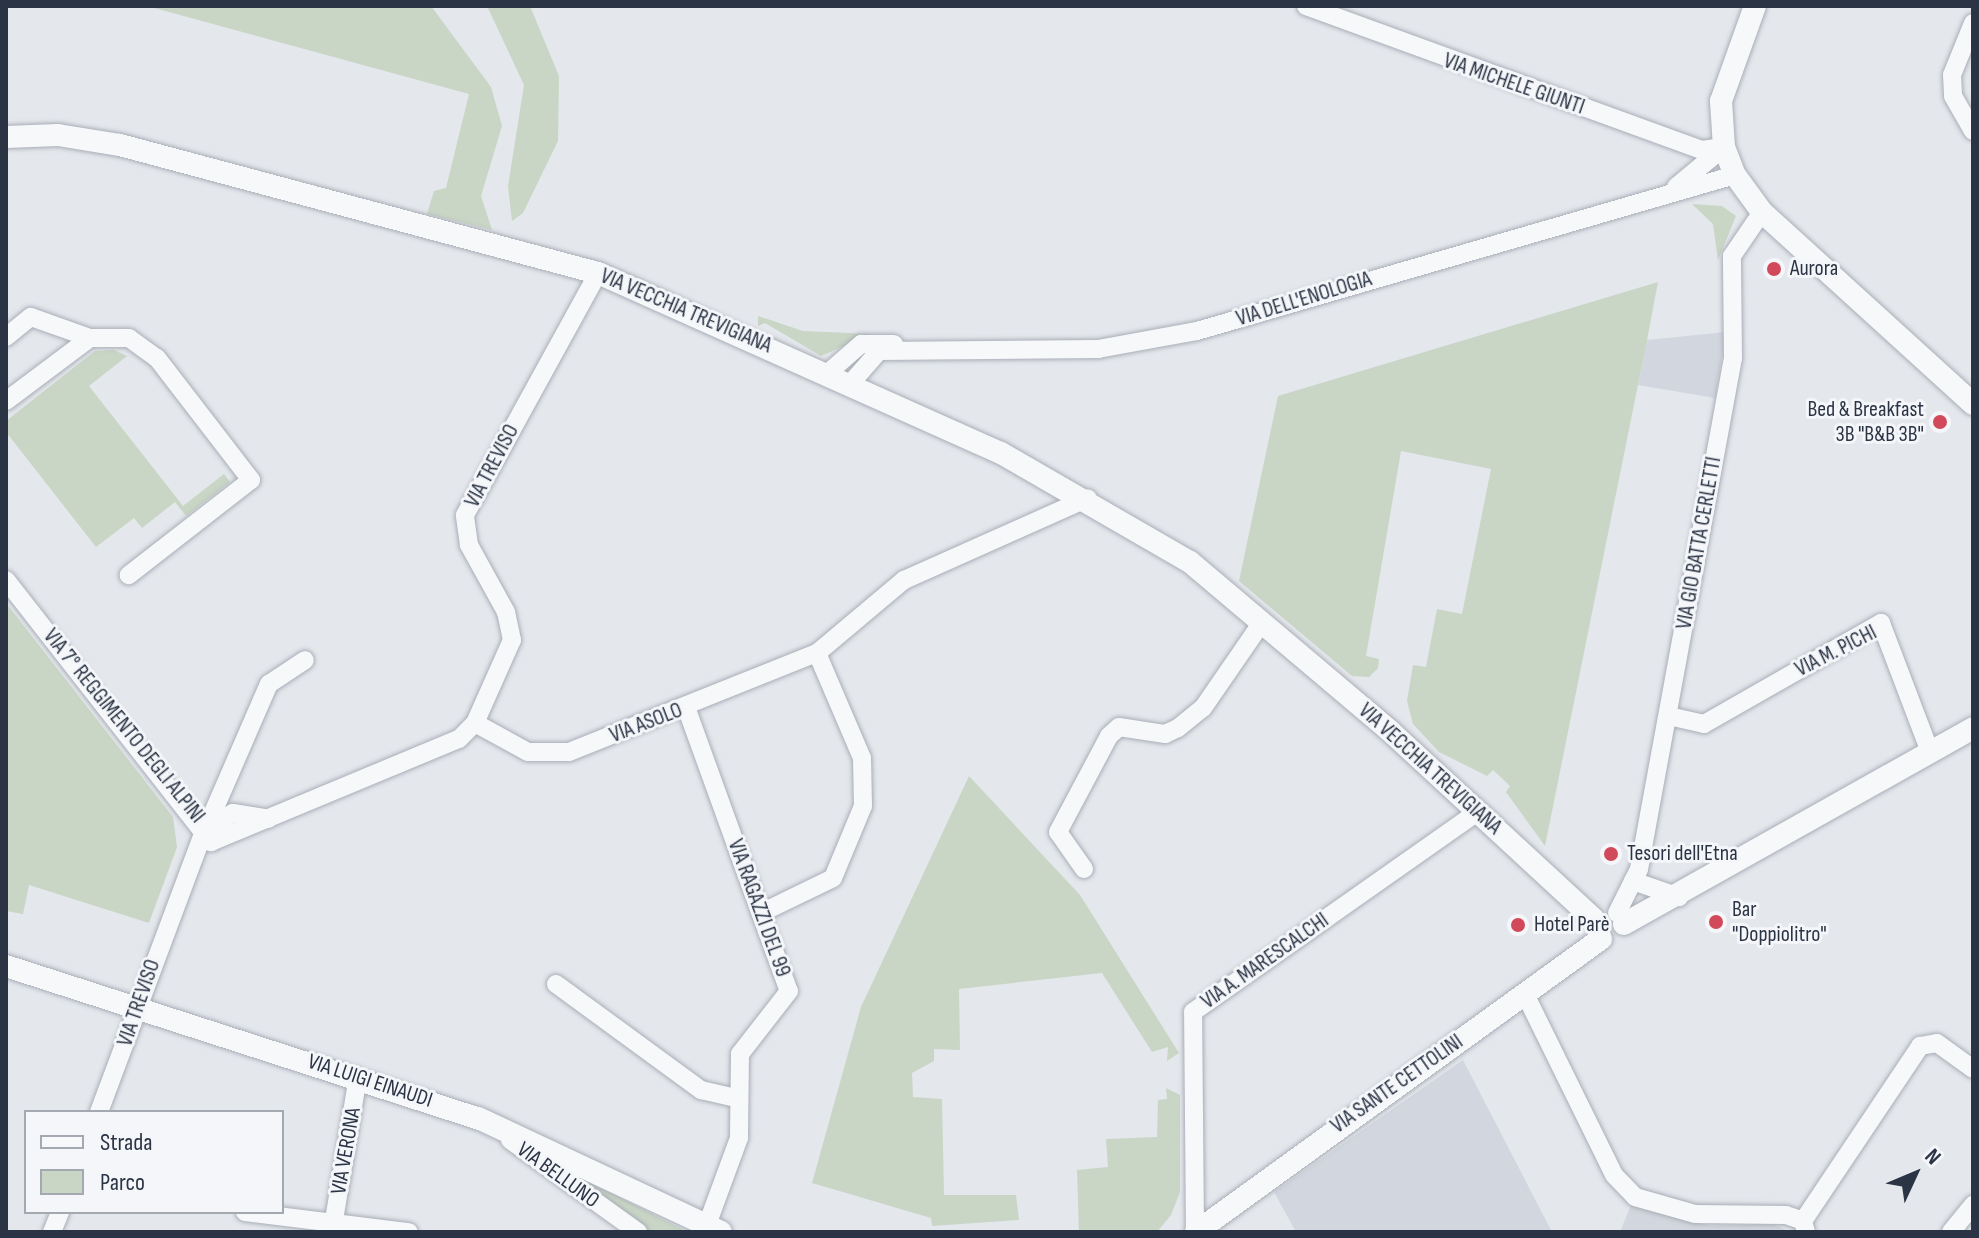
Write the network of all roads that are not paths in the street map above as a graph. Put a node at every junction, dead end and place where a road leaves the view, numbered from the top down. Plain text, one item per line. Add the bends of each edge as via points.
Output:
1 (1306, 6) edge
2 (1755, 6) edge
3 (1973, 23) edge
4 (1973, 131) edge
5 (6, 137) edge
6 (1724, 147) junction
7 (1735, 175) junction
8 (1673, 189) junction
9 (1762, 212) junction
10 (598, 273) junction
11 (6, 337) edge
12 (90, 338) junction
13 (924, 348) junction
14 (829, 372) junction
15 (851, 383) junction
16 (9, 393) edge
17 (1973, 404) edge
18 (1088, 498) junction
19 (129, 575) dead end
20 (6, 580) edge
21 (1262, 622) junction
22 (817, 653) junction
23 (305, 660) dead end
24 (686, 707) junction
25 (1669, 716) junction
26 (475, 723) junction
27 (1973, 728) edge
28 (1930, 752) junction
29 (1478, 812) junction
30 (273, 819) junction
31 (204, 840) junction
32 (1084, 869) dead end
33 (1633, 881) junction
34 (1679, 897) junction
35 (761, 913) junction
36 (1620, 918) junction
37 (1598, 929) junction
38 (6, 966) edge
39 (556, 984) dead end
40 (1526, 996) junction
41 (138, 1005) junction
42 (1973, 1069) edge
43 (358, 1077) junction
44 (736, 1098) junction
45 (100, 1110) edge
46 (478, 1118) junction
47 (1973, 1205) edge
48 (255, 1214) edge
49 (1805, 1227) edge
50 (714, 1228) edge
51 (333, 1229) edge
52 (409, 1232) edge
53 (638, 1232) edge
54 (1196, 1232) edge
55 (1951, 1232) edge

1 - 6 street, VIA MICHELE GIUNTI via 1702,150
2 - 6 street via 1721,101
3 - 4 street via 1952,75 1953,96
5 - 10 street, VIA VECCHIA TREVIGIANA via 58,135 120,145
6 - 7 street
6 - 8 street, VIA DELL'ENOLOGIA
7 - 8 street, VIA DELL'ENOLOGIA
7 - 9 street
8 - 13 street, VIA DELL'ENOLOGIA via 1165,338 1098,349
9 - 17 street
9 - 25 street, VIA GIO BATTA CERLETTI via 1732,256 1733,358
10 - 14 street, VIA VECCHIA TREVIGIANA
10 - 26 street, VIA TREVISO via 465,515 469,545 506,612 512,640
11 - 12 street via 31,317
12 - 16 street
12 - 19 street via 116,335 144,346 251,480
13 - 14 street, VIA DELL'ENOLOGIA via 861,344
13 - 15 street, VIA DELL'ENOLOGIA via 879,351
14 - 15 street, VIA VECCHIA TREVIGIANA
15 - 18 street, VIA VECCHIA TREVIGIANA
18 - 21 street, VIA VECCHIA TREVIGIANA via 1190,562
18 - 22 street, VIA ASOLO via 904,580
20 - 31 street, VIA 7° REGGIMENTO DEGLI ALPINI
21 - 29 street, VIA VECCHIA TREVIGIANA
21 - 32 street via 1203,708 1178,728 1165,734 1119,727 1109,736 1058,832
22 - 24 street, VIA ASOLO
22 - 35 street via 862,758 863,806 833,878
23 - 31 street, VIA 7° REGGIMENTO DEGLI ALPINI via 269,684
24 - 26 street, VIA ASOLO via 555,755 513,747
24 - 35 street, VIA RAGAZZI DEL 99
25 - 28 street, VIA M. PICHI via 1704,724 1881,623
25 - 33 street, VIA GIO BATTA CERLETTI
26 - 30 street via 459,739
27 - 28 street, VIA SANTE CETTOLINI
28 - 34 street, VIA SANTE CETTOLINI
29 - 37 street, VIA VECCHIA TREVIGIANA
29 - 54 street, VIA A. MARESCALCHI via 1193,1012
30 - 31 street
30 - 31 street via 233,813
31 - 41 street, VIA TREVISO
33 - 34 street
33 - 36 street, VIA GIO BATTA CERLETTI
34 - 36 street, VIA SANTE CETTOLINI
35 - 44 street, VIA RAGAZZI DEL 99 via 789,991 740,1054
36 - 37 street, VIA SANTE CETTOLINI via 1615,940
37 - 40 street, VIA SANTE CETTOLINI
38 - 41 street, VIA LUIGI EINAUDI
39 - 44 street via 701,1090
40 - 49 street via 1614,1175 1635,1197 1695,1214
40 - 54 street, VIA SANTE CETTOLINI
41 - 43 street, VIA LUIGI EINAUDI
41 - 45 street, VIA TREVISO
42 - 49 street via 1937,1043 1920,1046
43 - 46 street, VIA LUIGI EINAUDI
43 - 51 street, VIA VERONA
44 - 50 street, VIA RAGAZZI DEL 99 via 739,1138
46 - 50 street, VIA LUIGI EINAUDI
46 - 53 street, VIA BELLUNO
47 - 55 street
48 - 51 street
51 - 52 street, VIA VERONA

